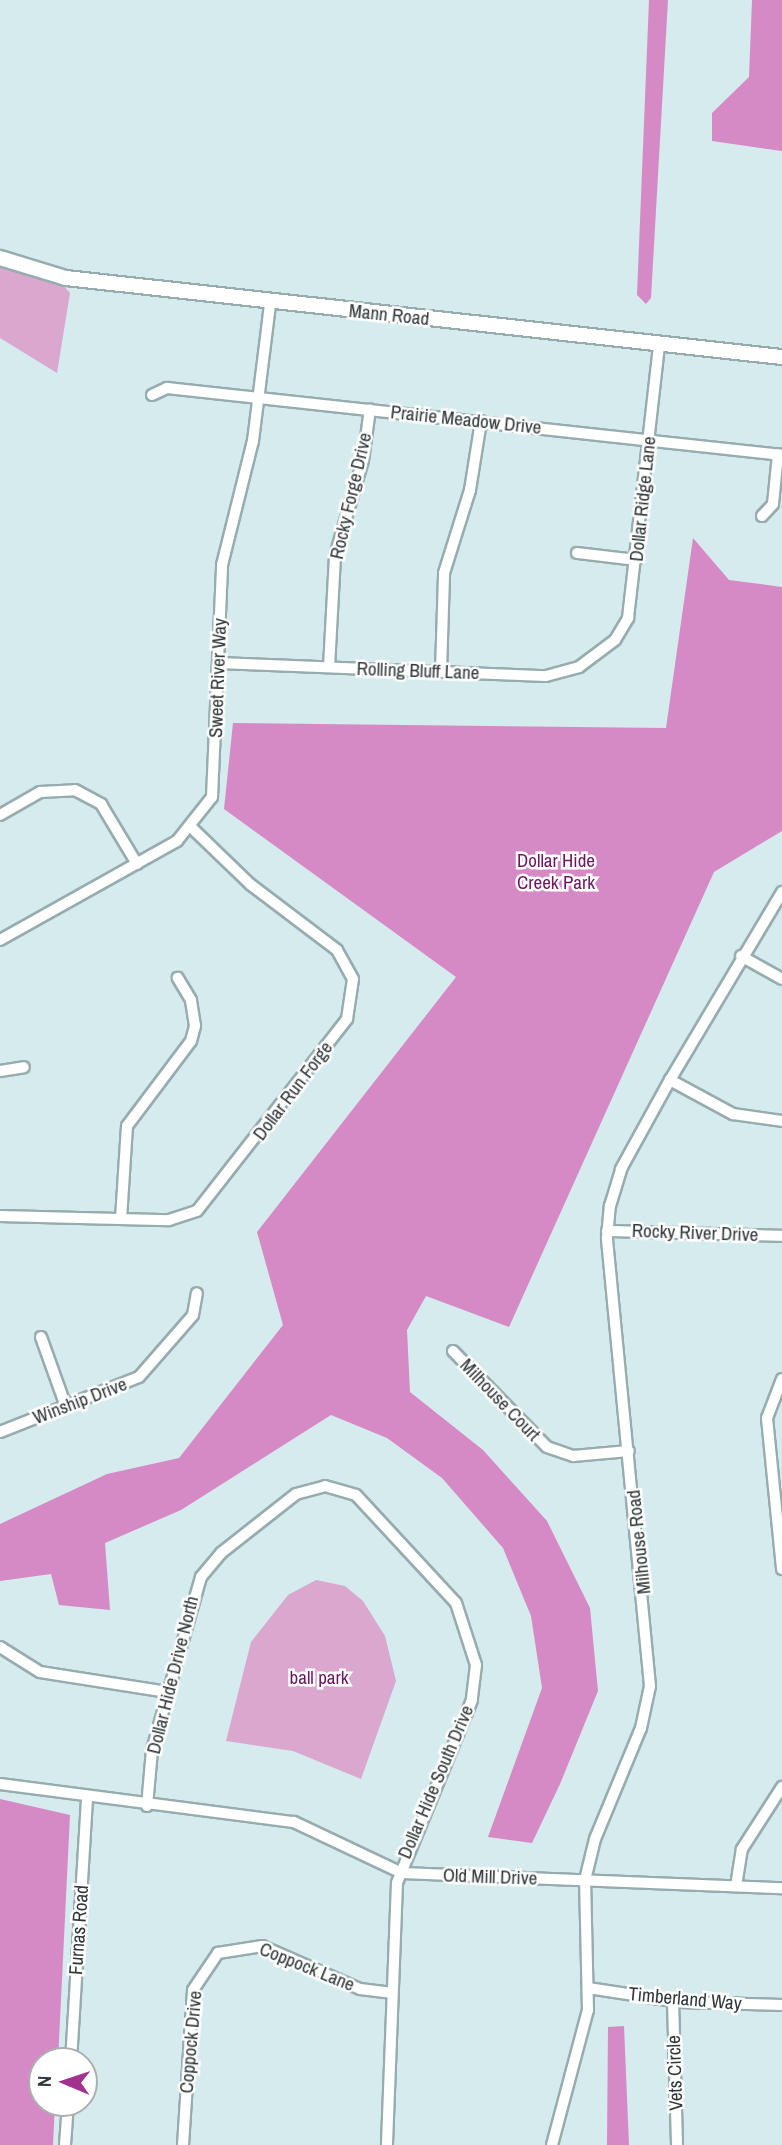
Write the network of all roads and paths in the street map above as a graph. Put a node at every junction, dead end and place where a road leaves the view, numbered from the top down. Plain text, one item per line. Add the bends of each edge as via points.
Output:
1 (0, 258) edge
2 (270, 304) junction
3 (659, 345) junction
4 (782, 357) edge
5 (152, 395) dead end
6 (258, 398) junction
7 (370, 409) junction
8 (481, 421) junction
9 (649, 440) junction
10 (780, 454) edge
11 (762, 516) dead end
12 (576, 553) dead end
13 (636, 560) junction
14 (608, 646) joint
15 (219, 663) junction
16 (330, 667) junction
17 (441, 671) junction
18 (0, 815) edge
19 (192, 828) junction
20 (137, 864) junction
21 (782, 892) edge
22 (0, 940) edge
23 (741, 956) junction
24 (178, 978) dead end
25 (782, 979) edge
26 (24, 1067) dead end
27 (0, 1071) edge
28 (670, 1080) junction
29 (782, 1121) edge
30 (0, 1216) edge
31 (121, 1219) junction
32 (607, 1231) junction
33 (782, 1236) edge
34 (197, 1293) dead end
35 (41, 1337) dead end
36 (453, 1351) dead end
37 (782, 1379) edge
38 (66, 1407) junction
39 (0, 1432) edge
40 (629, 1451) junction
41 (325, 1486) joint
42 (782, 1569) edge
43 (0, 1647) edge
44 (167, 1692) junction
45 (0, 1784) edge
46 (782, 1787) edge
47 (88, 1799) junction
48 (148, 1806) junction
49 (399, 1872) junction
50 (585, 1880) junction
51 (736, 1886) junction
52 (782, 1888) edge
53 (223, 1950) joint
54 (588, 1988) junction
55 (391, 1993) junction
56 (673, 2001) junction
57 (782, 2005) edge
58 (72, 2047) edge
59 (67, 2117) edge
60 (65, 2145) edge
61 (183, 2145) edge
62 (387, 2145) edge
63 (552, 2145) edge
64 (677, 2145) edge

1 - 2 main road, Mann Road via 66,278
2 - 3 main road, Mann Road
2 - 6 street, Sweet River Way
3 - 4 main road, Mann Road
3 - 9 street, Dollar Ridge Lane
5 - 6 street, Prairie Meadow Drive via 167,388
6 - 7 street, Prairie Meadow Drive
6 - 15 street, Sweet River Way via 225,538
7 - 8 street, Prairie Meadow Drive
7 - 16 street, Rocky Forge Drive via 363,460 335,556
8 - 9 street, Prairie Meadow Drive
8 - 17 street via 470,490 444,573
9 - 10 street, Prairie Meadow Drive
9 - 13 street, Dollar Ridge Lane
10 - 11 street via 773,505
12 - 13 street
13 - 14 street, Dollar Ridge Lane via 626,624
14 - 17 street, Rolling Bluff Lane via 559,675
15 - 16 street, Rolling Bluff Lane
15 - 19 street, Sweet River Way via 212,797
16 - 17 street, Rolling Bluff Lane
18 - 20 street via 40,792 75,790 101,804
19 - 20 street, Sweet River Way
19 - 31 street, Dollar Run Forge via 251,885 337,950 353,979 352,1007 211,1199 183,1218
20 - 22 street, Sweet River Way
21 - 23 street, Milhouse Road
23 - 25 street
23 - 28 street, Milhouse Road
24 - 31 street via 191,1000 195,1026 191,1041 127,1126
26 - 27 street
28 - 29 street via 737,1115
28 - 32 street, Milhouse Road via 621,1169
30 - 31 street, Dollar Run Forge
32 - 33 street, Rocky River Drive
32 - 40 street, Milhouse Road
34 - 38 street, Winship Drive via 193,1315 149,1370
35 - 38 street
36 - 40 street, Milhouse Court via 551,1449 578,1456
37 - 42 street via 767,1414
38 - 39 street, Winship Drive
40 - 50 street, Milhouse Road via 650,1686 641,1728 595,1839
41 - 44 street, Dollar Hide Drive North via 296,1494 210,1564 192,1595
41 - 49 street, Dollar Hide South Drive via 366,1502 452,1597 472,1639 472,1700
43 - 44 street via 40,1672
44 - 48 street, Dollar Hide Drive North via 151,1758
45 - 47 street
46 - 51 street via 741,1849
47 - 48 street, Old Mill Drive
47 - 58 street, Furnas Road
48 - 49 street, Old Mill Drive via 294,1822
49 - 50 street, Old Mill Drive
49 - 55 street, Dollar Hide South Drive
50 - 51 street, Old Mill Drive
50 - 54 street, Milhouse Road
51 - 52 street, Old Mill Drive
53 - 55 street, Coppock Lane via 262,1946 360,1989
53 - 61 street, Coppock Drive via 207,1962 193,1990
54 - 56 street, Timberland Way
54 - 63 street, Milhouse Road via 584,2045
55 - 62 street, Dollar Hide South Drive
56 - 57 street, Timberland Way
56 - 64 street, Vets Circle
59 - 60 street

